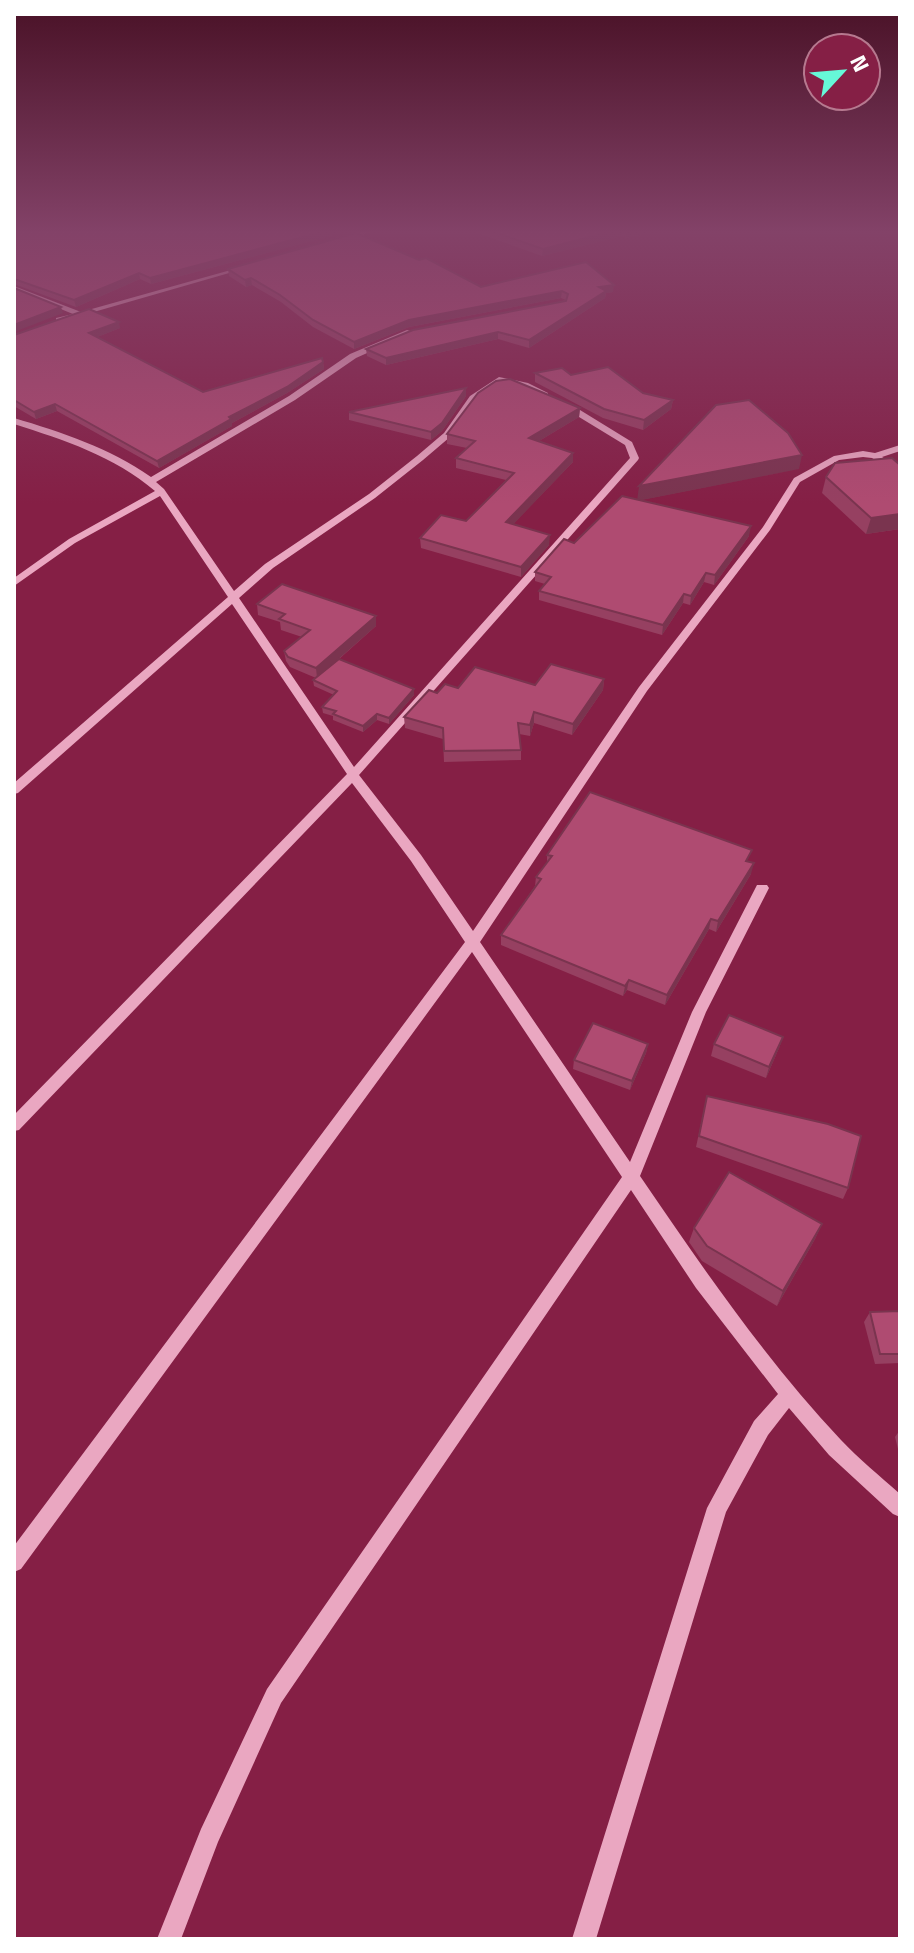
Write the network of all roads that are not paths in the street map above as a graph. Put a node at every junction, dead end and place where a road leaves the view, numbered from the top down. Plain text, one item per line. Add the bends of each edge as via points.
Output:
1 (58, 321) edge
2 (51, 324) edge
3 (423, 330) edge
4 (14, 421) edge
5 (900, 448) edge
6 (875, 456) junction
7 (900, 472) edge
8 (156, 486) junction
9 (14, 583) edge
10 (231, 598) junction
11 (353, 775) junction
12 (14, 790) edge
13 (762, 888) dead end
14 (473, 941) junction
15 (14, 1125) edge
16 (632, 1176) junction
17 (789, 1394) junction
18 (900, 1507) edge
19 (14, 1562) edge
20 (169, 1939) edge
21 (584, 1939) edge

1 - 2 street
3 - 8 street via 353,356
4 - 8 street via 117,460
5 - 6 street
6 - 7 street
6 - 14 street via 837,458 797,480 767,528 643,689
8 - 9 street
8 - 10 street
10 - 11 street
10 - 11 street via 420,458 447,435 473,398 502,379 585,415 634,450 635,458
10 - 12 street
11 - 14 street
11 - 15 street
13 - 16 street via 699,1012
14 - 16 street
14 - 19 street
16 - 17 street via 702,1282
16 - 20 street via 274,1696
17 - 18 street via 836,1448
17 - 21 street via 761,1428 717,1508

